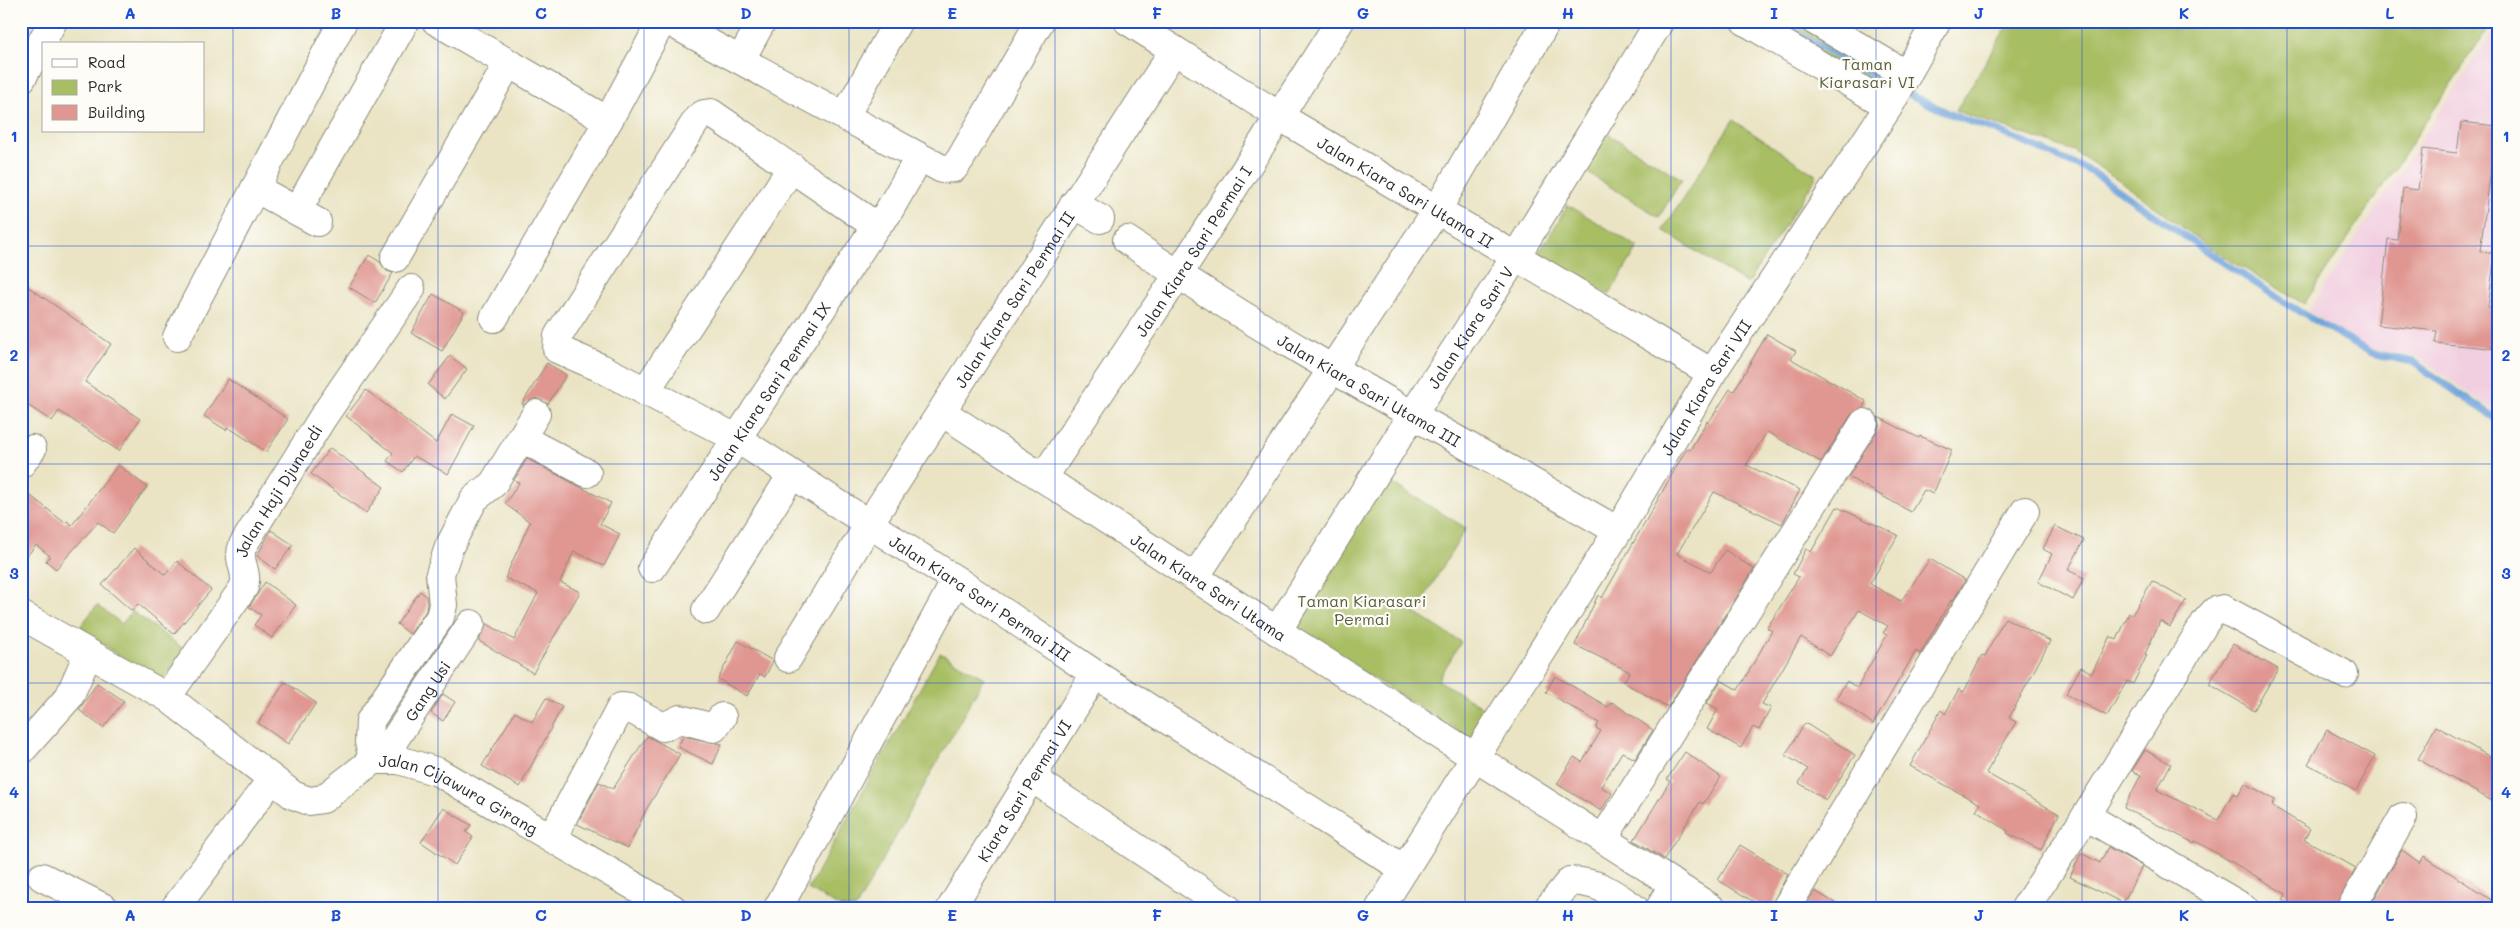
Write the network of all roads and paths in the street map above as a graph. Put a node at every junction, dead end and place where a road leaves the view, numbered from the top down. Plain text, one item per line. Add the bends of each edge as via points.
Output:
1 (53, 21) edge
2 (344, 21) edge
3 (405, 21) edge
4 (436, 21) edge
5 (662, 21) edge
6 (668, 21) edge
7 (762, 21) edge
8 (898, 21) edge
9 (1040, 21) edge
10 (1128, 21) edge
11 (1340, 21) edge
12 (1547, 21) edge
13 (1660, 21) edge
14 (1745, 21) edge
15 (1816, 21) edge
16 (1937, 21) edge
17 (29, 46) edge
18 (1174, 50) junction
19 (741, 59) junction
20 (508, 64) junction
21 (22, 78) edge
22 (1898, 90) junction
23 (845, 116) junction
24 (1281, 117) junction
25 (608, 121) junction
26 (919, 158) junction
27 (792, 167) junction
28 (255, 188) junction
29 (1074, 204) junction
30 (1437, 210) junction
31 (882, 220) junction
32 (1100, 220) dead end
33 (1127, 240) dead end
34 (1516, 256) junction
35 (395, 258) dead end
36 (1178, 275) junction
37 (411, 289) dead end
38 (494, 318) dead end
39 (177, 338) dead end
40 (1332, 370) junction
41 (1712, 373) junction
42 (645, 392) junction
43 (942, 412) junction
44 (536, 414) dead end
45 (1413, 414) junction
46 (1864, 423) dead end
47 (521, 438) junction
48 (736, 438) junction
49 (587, 473) dead end
50 (792, 475) junction
51 (1043, 478) junction
52 (2025, 511) dead end
53 (869, 524) junction
54 (1618, 531) junction
55 (652, 568) dead end
56 (1195, 577) junction
57 (956, 580) junction
58 (706, 610) dead end
59 (21, 615) edge
60 (471, 624) dead end
61 (1277, 631) junction
62 (88, 654) junction
63 (788, 658) dead end
64 (1096, 674) junction
65 (2344, 674) dead end
66 (167, 697) junction
67 (722, 717) dead end
68 (21, 751) edge
69 (1477, 758) junction
70 (381, 759) junction
71 (1032, 778) junction
72 (272, 779) junction
73 (2086, 816) junction
74 (2403, 817) dead end
75 (552, 838) junction
76 (1603, 839) junction
77 (1404, 869) junction
78 (1651, 870) junction
79 (42, 877) dead end
80 (1674, 884) junction
81 (960, 904) edge
82 (1631, 905) edge
83 (668, 907) edge
84 (104, 908) edge
85 (175, 908) edge
86 (778, 908) edge
87 (1227, 908) edge
88 (1380, 908) edge
89 (1548, 908) edge
90 (1660, 908) edge
91 (1711, 908) edge
92 (1786, 908) edge
93 (2025, 908) edge
94 (2244, 908) edge
95 (2351, 908) edge

1 - 17 street
2 - 28 street
3 - 28 street via 307,216
4 - 20 street
5 - 25 street
6 - 19 street
7 - 19 street
8 - 23 street
9 - 26 street via 954,168 942,170
10 - 18 street
11 - 24 street, Jalan Kiara Sari Permai I
12 - 30 street
13 - 34 street, Jalan Kiara Sari V
14 - 22 street
15 - 22 street
16 - 22 street, Jalan Kiara Sari VII
17 - 21 street
18 - 24 street
18 - 29 street, Jalan Kiara Sari Permai II
19 - 23 street
20 - 25 street
20 - 35 street
22 - 41 street, Jalan Kiara Sari VII
23 - 26 street
24 - 30 street, Jalan Kiara Sari Utama II
24 - 36 street, Jalan Kiara Sari Permai I
25 - 38 street
26 - 31 street, Jalan Kiara Sari Permai IX
27 - 31 street
27 - 42 street
27 - 42 street, Jalan Kiara Sari Permai III via 711,113 698,118 558,336 557,349
28 - 39 street
29 - 32 street
29 - 43 street, Jalan Kiara Sari Permai II
30 - 34 street, Jalan Kiara Sari Utama II
30 - 40 street
31 - 48 street, Jalan Kiara Sari Permai IX
33 - 36 street, Jalan Kiara Sari Utama III
34 - 41 street, Jalan Kiara Sari Utama II
34 - 45 street, Jalan Kiara Sari V
36 - 40 street, Jalan Kiara Sari Utama III
36 - 51 street, Jalan Kiara Sari Permai I
37 - 66 street, Jalan Haji Djunaedi via 323,417 243,545 239,558 246,573 244,587
40 - 45 street, Jalan Kiara Sari Utama III
40 - 56 street
41 - 54 street, Jalan Kiara Sari VII
42 - 48 street, Jalan Kiara Sari Permai III
43 - 51 street, Jalan Kiara Sari Utama
43 - 53 street, Jalan Kiara Sari Permai II
44 - 47 street
45 - 54 street, Jalan Kiara Sari Utama III
45 - 61 street, Jalan Kiara Sari V
46 - 76 street
47 - 49 street
47 - 70 street via 493,484 474,499 449,547 440,574 443,605 440,617 370,721 369,742
48 - 50 street, Jalan Kiara Sari Permai III
48 - 55 street, Jalan Kiara Sari Permai IX
50 - 53 street, Jalan Kiara Sari Permai III
50 - 58 street
51 - 56 street, Jalan Kiara Sari Utama
52 - 92 street
53 - 57 street, Jalan Kiara Sari Permai III
53 - 63 street, Jalan Kiara Sari Permai II
54 - 69 street, Jalan Kiara Sari VII
56 - 61 street, Jalan Kiara Sari Utama
57 - 64 street, Jalan Kiara Sari Permai III
57 - 86 street
59 - 62 street, Jalan Cijawura Girang
60 - 70 street, Gang Usi
61 - 69 street, Jalan Kiara Sari Utama
62 - 66 street, Jalan Cijawura Girang
62 - 68 street via 69,697
64 - 71 street, Kiara Sari Permai VI
64 - 77 street, Jalan Kiara Sari Permai III
65 - 73 street via 2223,609 2215,611
66 - 72 street, Jalan Cijawura Girang
67 - 75 street via 714,728 680,719 663,727 627,707 621,707
69 - 76 street, Jalan Kiara Sari Utama
69 - 77 street, Jalan Kiara Sari VII
70 - 72 street, Jalan Cijawura Girang via 323,800 309,801 293,795
70 - 75 street, Jalan Cijawura Girang via 438,772
71 - 81 street, Kiara Sari Permai VI
71 - 87 street
72 - 85 street
73 - 93 street
73 - 94 street
74 - 95 street
75 - 83 street, Jalan Cijawura Girang
76 - 78 street, Jalan Kiara Sari Utama
77 - 88 street, Jalan Kiara Sari VII
78 - 80 street, Jalan Kiara Sari Utama
78 - 82 street
79 - 84 street
80 - 90 street
80 - 91 street, Jalan Kiara Sari Utama
82 - 89 street via 1590,882 1570,881

